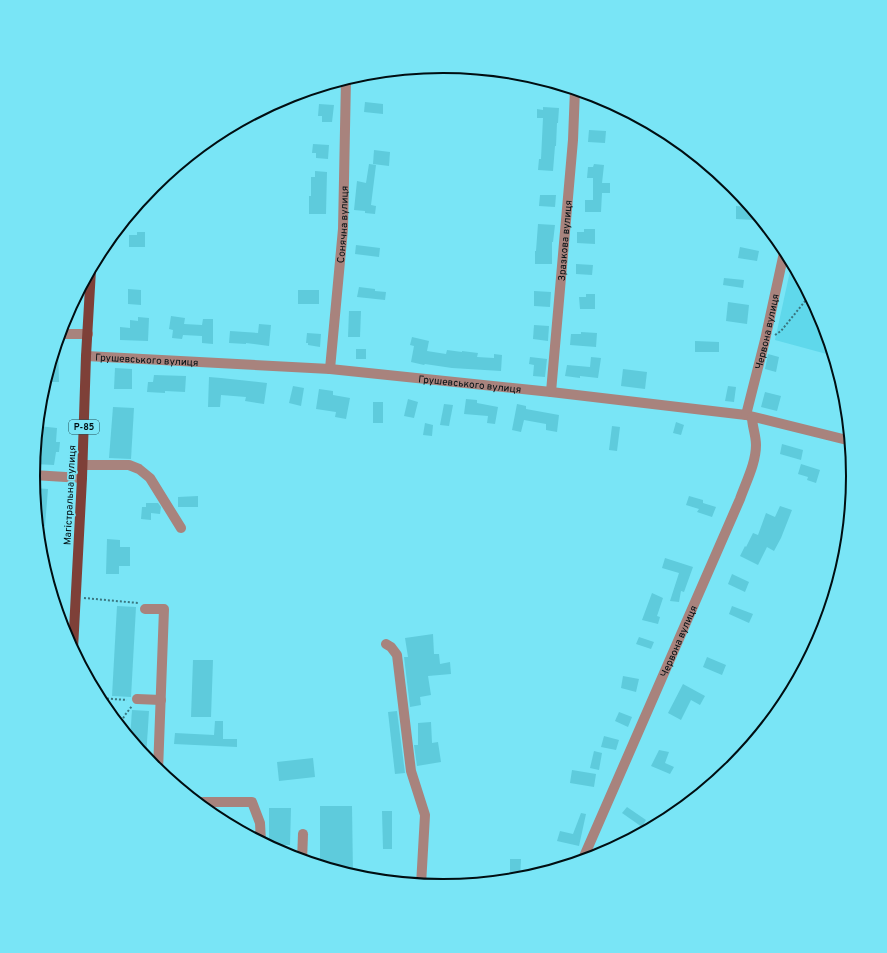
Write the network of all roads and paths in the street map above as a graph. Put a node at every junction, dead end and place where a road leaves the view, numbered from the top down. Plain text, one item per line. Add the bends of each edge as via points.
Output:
1 (346, 85) edge
2 (575, 95) edge
3 (783, 258) edge
4 (90, 282) edge
5 (806, 300) edge
6 (66, 334) edge
7 (88, 334) junction
8 (766, 340) junction
9 (86, 356) junction
10 (330, 369) junction
11 (551, 392) junction
12 (749, 416) junction
13 (845, 440) edge
14 (83, 465) junction
15 (40, 475) edge
16 (82, 478) junction
17 (181, 528) dead end
18 (75, 597) junction
19 (145, 609) joint
20 (73, 636) edge
21 (386, 644) dead end
22 (107, 699) edge
23 (137, 699) junction
24 (161, 700) junction
25 (122, 720) edge
26 (158, 762) edge
27 (205, 802) edge
28 (303, 834) dead end
29 (261, 836) edge
30 (302, 854) edge
31 (585, 854) edge
32 (422, 879) edge

1 - 10 street, Сонячна вулиця via 343,229
2 - 11 street, Зразкова вулиця
3 - 8 street, Червона вулиця
4 - 7 main road, Магістральна вулиця / Р-85
5 - 8 path via 781,331
6 - 7 street
7 - 9 main road, Магістральна вулиця / Р-85
8 - 12 street, Червона вулиця
9 - 10 street, Грушевського вулиця
9 - 14 main road, Магістральна вулиця / Р-85
10 - 11 street, Грушевського вулиця
11 - 12 street, Грушевського вулиця
12 - 13 street, Грушевського вулиця
12 - 31 street, Червона вулиця via 755,433 754,462
14 - 16 main road, Магістральна вулиця / Р-85
14 - 17 street via 129,465 139,469 150,478
15 - 16 street
16 - 18 main road, Магістральна вулиця / Р-85
18 - 19 path via 138,603
18 - 20 main road, Магістральна вулиця / Р-85
19 - 24 street via 164,610
21 - 32 street via 397,656 411,771 425,815
22 - 23 path
23 - 24 street
23 - 25 path
24 - 26 street
27 - 29 street via 252,802 260,823
28 - 30 street

